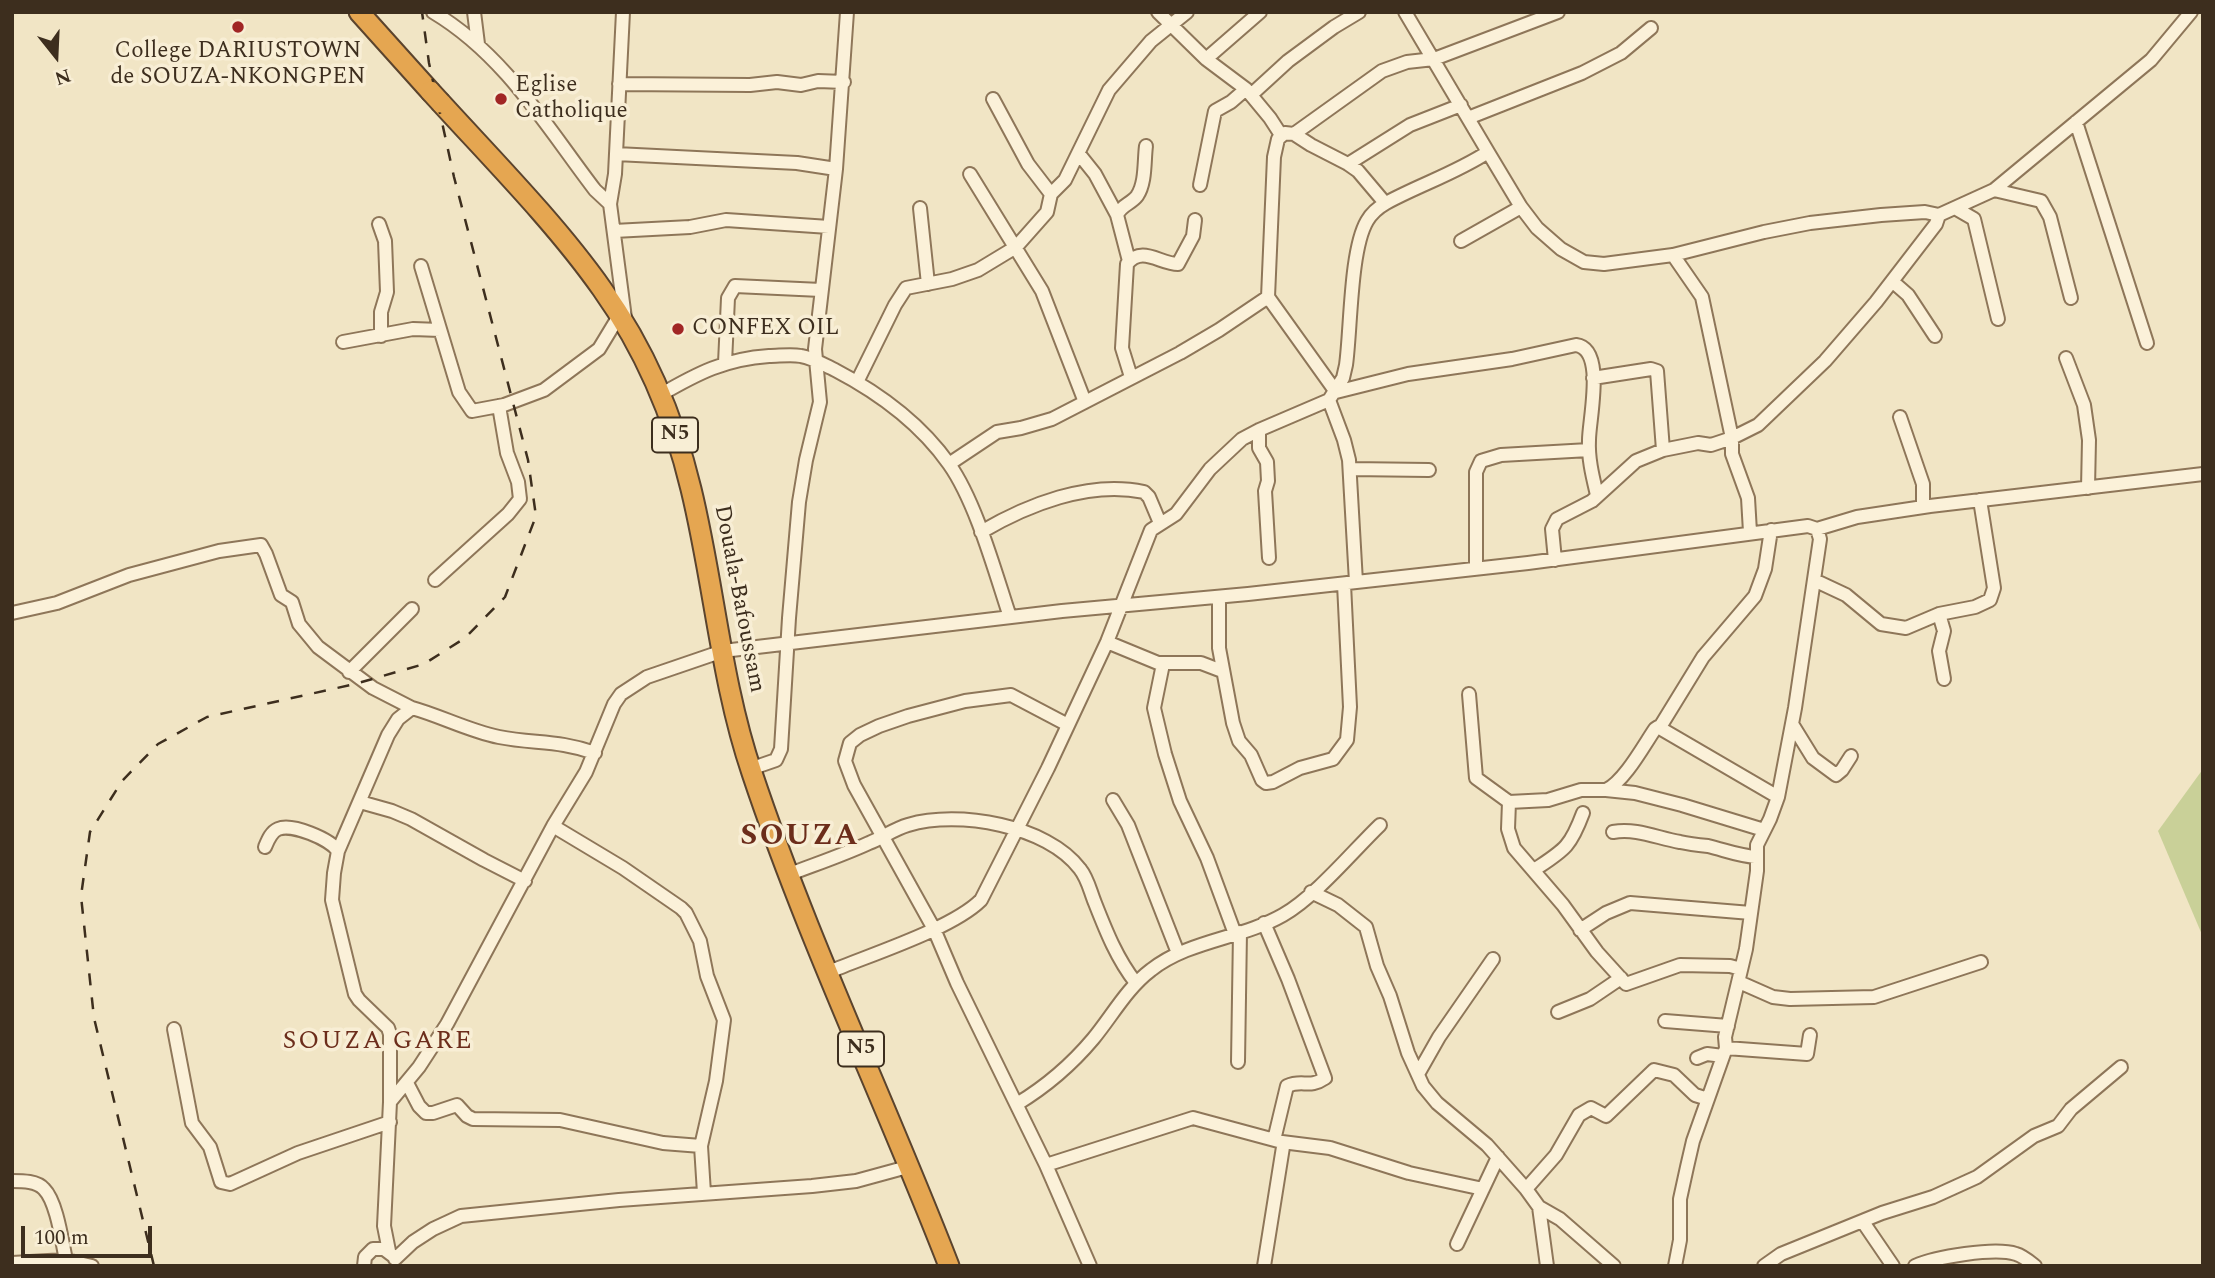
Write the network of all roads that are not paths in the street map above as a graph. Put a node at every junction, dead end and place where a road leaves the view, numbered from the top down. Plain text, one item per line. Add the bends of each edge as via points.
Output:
1 (359, 12) edge
2 (433, 12) edge
3 (474, 12) edge
4 (623, 12) edge
5 (847, 12) edge
6 (1158, 12) edge
7 (1187, 12) edge
8 (1260, 12) edge
9 (1359, 12) edge
10 (1405, 12) edge
11 (1558, 12) edge
12 (2192, 12) edge
13 (1170, 24) junction
14 (1651, 28) dead end
15 (478, 44) junction
16 (1206, 59) junction
17 (1434, 59) junction
18 (844, 82) junction
19 (619, 84) junction
20 (1249, 91) junction
21 (993, 99) dead end
22 (1461, 106) junction
23 (1468, 118) junction
24 (2076, 122) junction
25 (1288, 134) junction
26 (1146, 146) dead end
27 (1488, 152) junction
28 (616, 154) junction
29 (1079, 154) junction
30 (1348, 164) junction
31 (836, 169) junction
32 (970, 174) dead end
33 (1200, 185) dead end
34 (1994, 190) junction
35 (1051, 194) junction
36 (1385, 203) junction
37 (610, 204) junction
38 (1521, 207) junction
39 (920, 208) dead end
40 (1955, 208) junction
41 (1117, 215) junction
42 (1939, 215) junction
43 (1195, 220) dead end
44 (379, 224) dead end
45 (829, 226) junction
46 (614, 231) junction
47 (1461, 241) dead end
48 (1016, 247) junction
49 (1673, 255) junction
50 (1129, 261) junction
51 (421, 267) dead end
52 (1892, 281) junction
53 (928, 284) junction
54 (821, 290) junction
55 (1268, 297) junction
56 (2071, 298) dead end
57 (1998, 319) dead end
58 (623, 322) junction
59 (440, 330) junction
60 (381, 336) junction
61 (1934, 336) dead end
62 (344, 342) dead end
63 (2147, 342) dead end
64 (2066, 358) dead end
65 (815, 360) junction
66 (725, 363) junction
67 (1131, 377) junction
68 (1593, 378) junction
69 (857, 382) junction
70 (660, 395) junction
71 (1333, 396) junction
72 (1085, 402) junction
73 (499, 406) junction
74 (1900, 417) dead end
75 (1259, 430) junction
76 (1732, 438) junction
77 (1589, 450) junction
78 (1663, 450) junction
79 (949, 464) junction
80 (1350, 469) junction
81 (1429, 470) dead end
82 (2203, 474) edge
83 (2088, 488) junction
84 (1597, 495) junction
85 (1980, 500) junction
86 (1923, 507) junction
87 (1160, 523) junction
88 (1817, 529) junction
89 (1771, 530) junction
90 (981, 532) junction
91 (1751, 532) junction
92 (1269, 558) dead end
93 (1555, 560) junction
94 (1476, 568) junction
95 (435, 580) dead end
96 (1814, 580) junction
97 (1350, 583) junction
98 (1219, 597) junction
99 (1121, 606) junction
100 (412, 610) dead end
101 (12, 613) edge
102 (1939, 614) junction
103 (1010, 617) junction
104 (1107, 642) junction
105 (788, 643) junction
106 (723, 651) junction
107 (1163, 664) junction
108 (1222, 671) junction
109 (349, 672) junction
110 (1944, 678) dead end
111 (1469, 694) dead end
112 (412, 708) junction
113 (1792, 724) junction
114 (1068, 725) junction
115 (1660, 727) junction
116 (595, 753) junction
117 (1852, 756) dead end
118 (750, 769) junction
119 (1606, 790) junction
120 (1778, 797) junction
121 (1113, 800) dead end
122 (360, 802) junction
123 (1509, 802) junction
124 (1583, 813) dead end
125 (1380, 825) dead end
126 (553, 826) junction
127 (1018, 829) junction
128 (1764, 830) junction
129 (1613, 832) dead end
130 (884, 837) junction
131 (265, 847) dead end
132 (338, 851) junction
133 (1757, 857) junction
134 (1534, 870) junction
135 (790, 874) junction
136 (525, 881) junction
137 (1311, 892) junction
138 (1751, 913) junction
139 (1264, 923) junction
140 (934, 929) junction
141 (1580, 930) junction
142 (1237, 933) junction
143 (1178, 953) junction
144 (1493, 959) dead end
145 (1981, 962) dead end
146 (1741, 969) junction
147 (829, 972) junction
148 (1621, 978) junction
149 (1739, 982) junction
150 (1136, 983) junction
151 (1558, 1012) dead end
152 (1665, 1021) dead end
153 (1728, 1026) junction
154 (174, 1029) dead end
155 (1810, 1035) dead end
156 (1725, 1052) junction
157 (1697, 1058) dead end
158 (1238, 1062) dead end
159 (2121, 1067) dead end
160 (1418, 1074) junction
161 (407, 1083) junction
162 (1707, 1099) junction
163 (390, 1102) junction
164 (1017, 1104) junction
165 (390, 1122) junction
166 (1278, 1139) junction
167 (702, 1146) junction
168 (1498, 1157) junction
169 (1046, 1165) junction
170 (911, 1166) junction
171 (12, 1181) edge
172 (1483, 1189) junction
173 (1526, 1189) junction
174 (704, 1193) junction
175 (1539, 1207) junction
176 (1863, 1222) junction
177 (1457, 1244) dead end
178 (393, 1259) edge
179 (66, 1260) junction
180 (1784, 1260) edge
181 (48, 1263) edge
182 (12, 1264) edge
183 (92, 1266) edge
184 (363, 1266) edge
185 (948, 1266) edge
186 (1090, 1266) edge
187 (1264, 1266) edge
188 (1547, 1266) edge
189 (1614, 1266) edge
190 (1675, 1266) edge
191 (1764, 1266) edge
192 (1893, 1266) edge
193 (1915, 1266) edge
194 (2035, 1266) edge

1 - 58 highway, Douala-Bafoussam / N5 via 558,234
2 - 15 street
3 - 15 street
4 - 19 street
5 - 18 street
6 - 13 street
7 - 13 street
8 - 16 street
9 - 20 street
10 - 17 street
11 - 17 street
12 - 24 street via 2151,60
13 - 16 street
13 - 29 street via 1110,90
14 - 23 street via 1621,53 1583,73
15 - 37 street via 515,83
16 - 20 street
17 - 22 street
17 - 25 street via 1382,71
18 - 19 street
18 - 31 street
19 - 28 street
20 - 25 street
20 - 33 street via 1215,111
21 - 35 street via 1028,164
22 - 23 street
22 - 30 street via 1410,125
23 - 27 street
24 - 34 street
24 - 63 street
25 - 30 street
25 - 55 street via 1277,144 1273,171
26 - 41 street via 1138,194
27 - 36 street
27 - 38 street
28 - 31 street via 786,162
28 - 37 street
29 - 35 street
29 - 41 street
30 - 36 street
31 - 45 street
32 - 48 street
34 - 40 street
34 - 56 street via 2040,201 2050,218
35 - 48 street via 1047,212
36 - 71 street via 1366,221 1361,236 1346,365
37 - 46 street
38 - 47 street
38 - 49 street via 1548,239 1584,262 1604,264
39 - 53 street
40 - 42 street
40 - 57 street via 1973,219
41 - 50 street
42 - 49 street via 1925,212 1810,223
42 - 52 street
43 - 50 street via 1193,236 1178,264 1142,256
44 - 60 street via 385,241 387,292
45 - 46 street via 726,220
45 - 54 street
46 - 58 street
48 - 53 street via 978,270
48 - 72 street via 1049,307
49 - 76 street via 1702,297
50 - 67 street via 1122,340
51 - 59 street
52 - 61 street via 1908,295
52 - 76 street via 1825,361 1758,425
53 - 69 street via 903,291
54 - 65 street
54 - 66 street via 735,286 728,298
55 - 67 street via 1199,343
55 - 71 street
58 - 70 highway, Douala-Bafoussam / N5
58 - 73 street via 599,349 544,390
59 - 60 street via 413,329
59 - 73 street via 459,392 472,411
60 - 62 street
64 - 83 street via 2084,405
65 - 66 street via 784,355
65 - 69 street
65 - 105 street via 820,402 799,502
66 - 70 street
67 - 72 street
68 - 71 street via 1590,354 1576,345 1408,374
68 - 77 street
68 - 78 street via 1657,371
69 - 79 street via 891,404
70 - 106 highway, Douala-Bafoussam / N5 via 690,486
71 - 75 street
71 - 80 street
72 - 79 street via 1038,424 997,432
73 - 95 street via 520,499
74 - 86 street via 1923,484
75 - 87 street via 1229,450 1175,514
75 - 92 street via 1259,448 1267,461
76 - 78 street
76 - 91 street via 1732,454 1748,498
77 - 84 street
77 - 94 street via 1501,455 1481,461 1476,472
78 - 84 street via 1636,460
79 - 90 street
80 - 81 street
80 - 97 street
82 - 83 street
83 - 85 street
84 - 93 street via 1554,523
85 - 86 street
85 - 102 street via 1994,588 1990,600
86 - 88 street via 1857,517
87 - 90 street via 1144,492 1098,490 1026,509
87 - 99 street via 1149,535
88 - 89 street
88 - 96 street via 1820,539
89 - 91 street
89 - 115 street via 1755,596 1703,657
90 - 103 street
91 - 93 street
93 - 94 street
94 - 97 street
96 - 102 street via 1846,595 1881,624 1906,628
96 - 113 street
97 - 98 street
97 - 108 street via 1347,740 1333,759 1273,782 1262,780 1239,741
98 - 99 street
98 - 108 street
99 - 103 street
99 - 104 street
100 - 109 street
101 - 109 street via 57,603 129,575 261,545 281,595 292,603 305,632
102 - 110 street via 1944,631 1939,651
103 - 105 street
104 - 107 street
104 - 114 street
105 - 106 street
105 - 118 street via 780,753 776,760
106 - 116 street via 660,672 621,694
106 - 118 highway, Douala-Bafoussam / N5
107 - 108 street via 1201,663
107 - 142 street via 1154,708 1165,754 1180,801
109 - 112 street
111 - 123 street via 1476,778
112 - 116 street via 502,738 561,743
112 - 122 street via 394,724
113 - 117 street via 1813,758 1836,775
113 - 120 street
114 - 127 street
114 - 130 street via 1012,695 954,704 860,734 846,751 847,767
115 - 119 street
115 - 120 street
116 - 126 street
118 - 135 highway, Douala-Bafoussam / N5
119 - 123 street
119 - 128 street via 1682,804
120 - 128 street
121 - 143 street via 1128,825
122 - 132 street
122 - 136 street via 411,819
123 - 134 street via 1510,840
124 - 134 street via 1564,850
125 - 137 street
126 - 136 street
126 - 167 street via 681,908 691,923 724,1020
127 - 130 street via 943,821 912,824
127 - 140 street via 981,900
127 - 150 street via 1054,844 1079,866 1114,949
128 - 133 street via 1756,845
129 - 133 street via 1644,833
130 - 135 street
130 - 140 street
131 - 132 street via 272,832 289,827 327,840
132 - 163 street via 335,917 355,994 390,1034
133 - 138 street
134 - 141 street
135 - 147 highway, Douala-Bafoussam / N5
136 - 161 street via 447,1024
137 - 139 street
137 - 160 street via 1338,905 1366,927
138 - 141 street via 1630,903
138 - 146 street
139 - 142 street
139 - 166 street via 1325,1078 1316,1084 1287,1086
140 - 147 street
140 - 164 street
141 - 148 street
142 - 143 street
142 - 158 street
143 - 150 street
144 - 160 street
145 - 149 street via 1874,997 1790,999
146 - 148 street via 1687,964 1626,984
146 - 149 street
147 - 170 highway, Douala-Bafoussam / N5
148 - 151 street via 1590,999
149 - 153 street
150 - 164 street via 1082,1051
152 - 153 street
153 - 156 street
154 - 165 street via 192,1123 210,1147 221,1182 230,1184 298,1153
155 - 156 street via 1807,1054
156 - 157 street
156 - 162 street
159 - 176 street via 2071,1109 2058,1126 2034,1136 1978,1177
160 - 168 street via 1437,1104
161 - 163 street
161 - 167 street via 426,1113 457,1105 473,1119 546,1118 654,1141
162 - 173 street via 1695,1095 1674,1075 1654,1070 1606,1116 1591,1108 1578,1115 1556,1155
162 - 190 street via 1680,1199
163 - 165 street
164 - 169 street
165 - 178 street via 384,1226
166 - 169 street via 1193,1118
166 - 172 street via 1330,1148 1409,1173
166 - 187 street via 1283,1147
167 - 174 street
168 - 172 street
168 - 173 street
169 - 186 street
170 - 174 street via 856,1181
170 - 185 highway, Douala-Bafoussam / N5
171 - 179 street via 30,1182 47,1194
172 - 177 street
173 - 175 street
174 - 178 street via 461,1216 447,1220
175 - 188 street
175 - 189 street via 1560,1219
176 - 180 street
176 - 192 street
178 - 184 street via 379,1248 373,1249
179 - 181 street
179 - 183 street
180 - 191 street
181 - 182 street
193 - 194 street via 1940,1258 1992,1253 2016,1254

